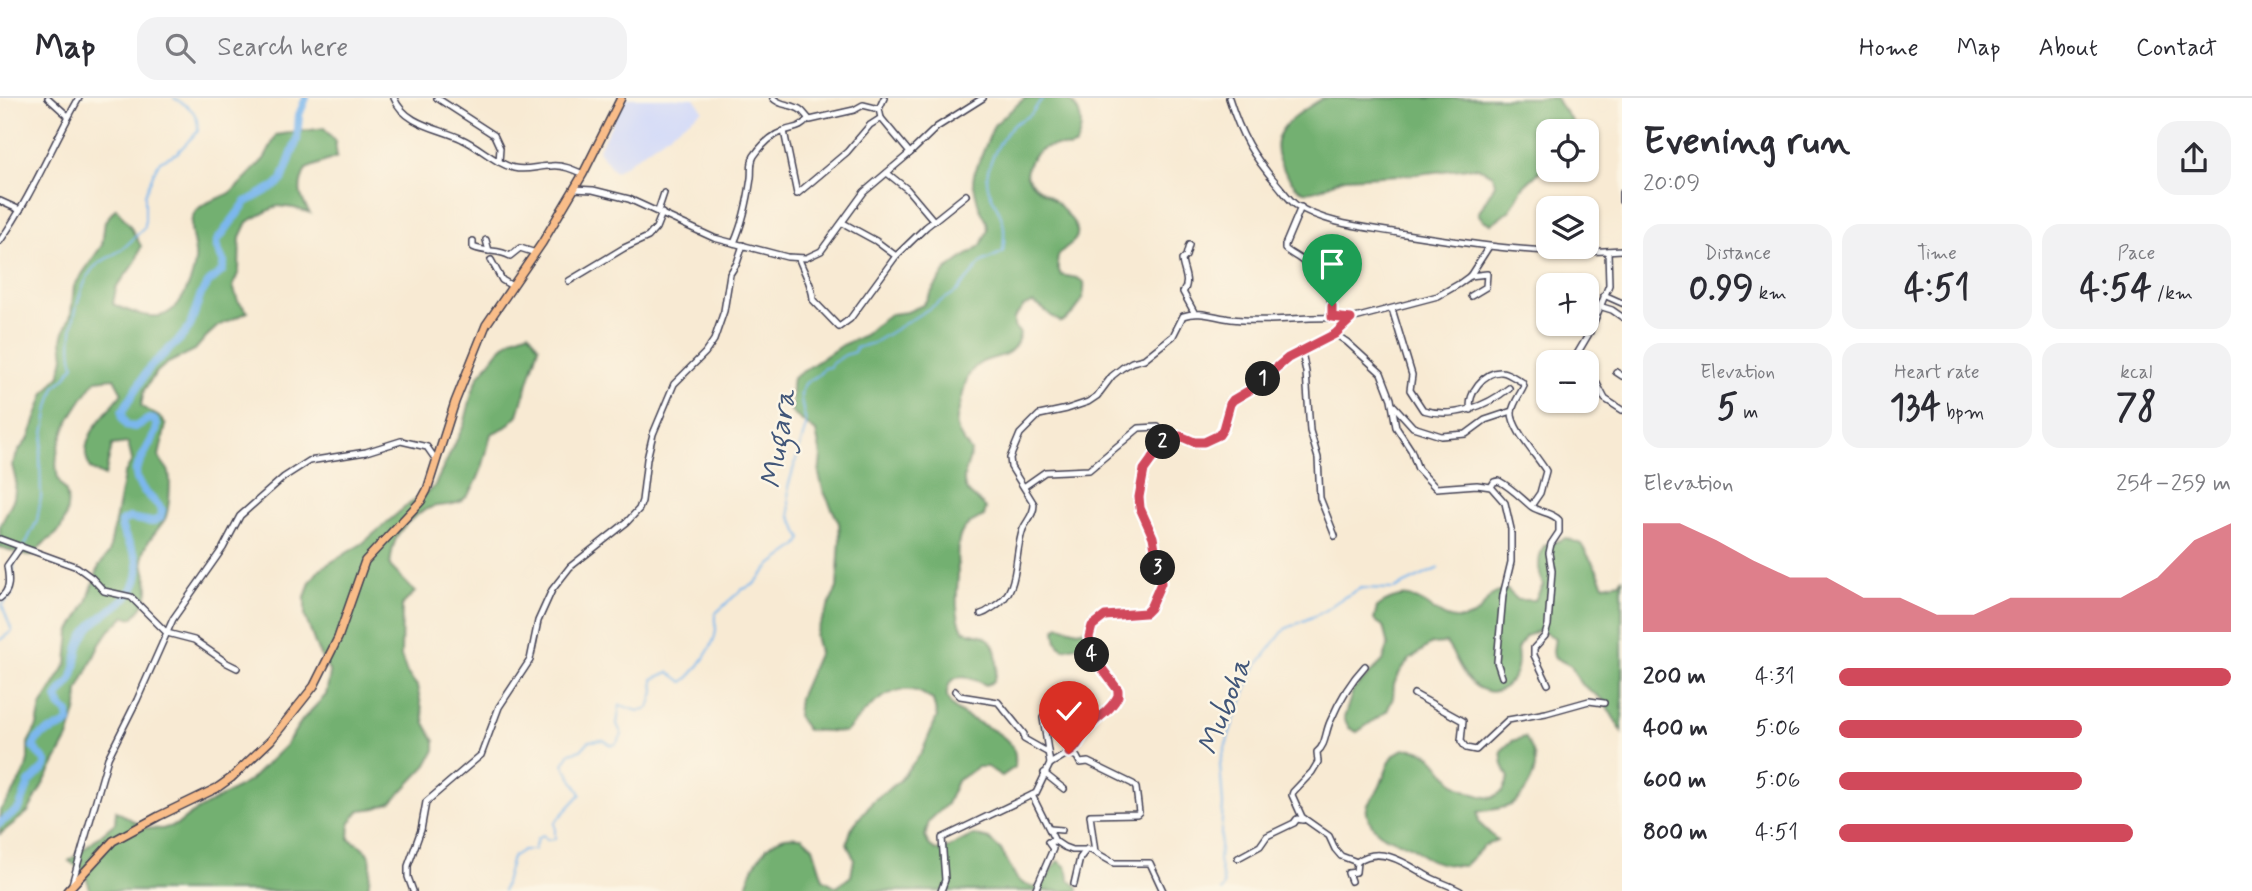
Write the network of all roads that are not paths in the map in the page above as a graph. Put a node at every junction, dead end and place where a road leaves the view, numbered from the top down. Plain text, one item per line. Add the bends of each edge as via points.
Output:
1 (48, 98) edge
2 (79, 98) edge
3 (394, 98) edge
4 (436, 98) edge
5 (621, 98) edge
6 (773, 98) edge
7 (884, 98) edge
8 (984, 98) edge
9 (1229, 98) edge
10 (879, 109) junction
11 (68, 116) junction
12 (881, 118) junction
13 (808, 119) junction
14 (784, 131) junction
15 (910, 153) junction
16 (499, 162) junction
17 (887, 173) junction
18 (583, 174) junction
19 (572, 189) junction
20 (664, 193) dead end
21 (966, 195) dead end
22 (0, 201) edge
23 (1301, 207) junction
24 (20, 210) junction
25 (660, 212) junction
26 (934, 221) junction
27 (843, 223) junction
28 (486, 240) dead end
29 (0, 241) edge
30 (473, 241) dead end
31 (734, 243) junction
32 (743, 245) junction
33 (1189, 245) dead end
34 (1488, 247) junction
35 (1622, 250) edge
36 (489, 251) junction
37 (1608, 251) junction
38 (536, 253) junction
39 (896, 256) junction
40 (799, 259) junction
41 (491, 260) dead end
42 (1469, 276) junction
43 (569, 281) dead end
44 (512, 286) junction
45 (1604, 295) junction
46 (1471, 296) dead end
47 (1622, 303) edge
48 (1599, 306) joint
49 (1392, 309) junction
50 (1194, 312) junction
51 (1332, 317) junction
52 (1622, 317) edge
53 (1351, 319) junction
54 (1335, 334) junction
55 (1302, 352) junction
56 (1599, 387) edge
57 (1509, 388) dead end
58 (1392, 404) junction
59 (1471, 410) junction
60 (1622, 410) edge
61 (1512, 411) junction
62 (1172, 436) junction
63 (436, 460) junction
64 (1025, 486) junction
65 (1491, 487) junction
66 (1531, 506) junction
67 (1335, 536) dead end
68 (0, 539) edge
69 (21, 546) junction
70 (0, 598) edge
71 (981, 614) dead end
72 (167, 633) junction
73 (1365, 666) dead end
74 (237, 668) dead end
75 (1502, 677) dead end
76 (1548, 684) dead end
77 (955, 691) dead end
78 (1414, 694) dead end
79 (1604, 703) dead end
80 (1083, 736) junction
81 (1047, 752) junction
82 (1069, 753) junction
83 (1050, 764) junction
84 (1044, 773) junction
85 (1064, 789) dead end
86 (1031, 795) junction
87 (1310, 821) junction
88 (1050, 829) junction
89 (1062, 830) dead end
90 (1055, 841) junction
91 (1087, 849) junction
92 (1095, 852) junction
93 (1238, 858) dead end
94 (1357, 862) junction
95 (1351, 881) dead end
96 (1074, 884) dead end
97 (1036, 888) dead end
98 (69, 889) edge
99 (413, 891) edge
100 (942, 891) edge
101 (1163, 891) edge
102 (1460, 891) edge

1 - 11 street
2 - 11 street
3 - 16 street via 426,127 462,138
4 - 16 street via 494,135 500,148
5 - 18 main road
6 - 13 street via 801,110
7 - 10 street
8 - 15 street via 966,104
9 - 23 street via 1239,131 1251,150
10 - 12 street
10 - 13 street via 863,105
11 - 24 street
12 - 14 street via 799,194
12 - 15 street
13 - 14 street via 798,128
14 - 31 street via 764,145 751,163 744,214
15 - 17 street
16 - 18 street via 523,169 566,166
17 - 26 street
17 - 27 street via 864,192
18 - 19 main road
19 - 25 street via 629,199
19 - 38 main road
20 - 25 street
21 - 26 street
22 - 24 street
23 - 34 street via 1362,227
23 - 51 street via 1285,249 1303,260 1325,284
24 - 29 street
25 - 31 street
25 - 43 street via 648,237
26 - 39 street
27 - 39 street
27 - 40 street via 821,251
28 - 36 street
30 - 36 street via 473,247
31 - 32 street
32 - 40 street
32 - 99 street via 730,274 714,340 674,384 653,434 639,509 576,561 552,590 538,621 530,660 499,707 481,755 426,802 408,866
33 - 50 street via 1182,260 1187,280 1183,292
34 - 37 street via 1562,253
34 - 42 street
35 - 37 street
36 - 38 street via 510,256 520,248
37 - 45 street via 1609,285
38 - 44 main road
39 - 40 street via 841,327 813,300
41 - 44 street via 502,280
42 - 46 street via 1487,274 1486,287
42 - 49 street via 1438,296
44 - 63 main road via 481,335
45 - 47 street
45 - 48 street
48 - 52 street
49 - 53 street
49 - 59 street via 1412,375 1410,390 1421,408 1429,412
50 - 51 street via 1271,322
50 - 64 street via 1183,316 1173,336 1144,359 1112,376 1097,396 1033,419 1020,434 1010,458
51 - 53 street
53 - 54 street
54 - 55 street
54 - 58 street via 1381,373
55 - 62 street via 1230,404 1219,435 1204,442
55 - 67 street via 1320,498
56 - 60 street via 1605,399
57 - 59 street
58 - 61 street via 1413,427 1441,436 1466,435 1485,420
58 - 65 street via 1395,424 1414,461 1436,488
59 - 61 street via 1469,399 1482,379 1505,372 1524,386
61 - 66 street via 1546,471
62 - 64 street via 1158,427 1139,428 1089,470 1045,472
62 - 80 street via 1160,445 1144,470 1139,497 1153,537 1161,583 1145,613 1105,616 1092,626 1092,655 1118,696
63 - 72 street via 427,447 401,440 379,449 302,463 240,516
63 - 98 main road via 421,501 365,561 338,638 314,686 271,740 217,788 113,841
64 - 71 street via 1034,509 1017,551 1013,587 1000,604
65 - 66 street via 1499,481
65 - 75 street via 1505,503 1511,529 1497,662
66 - 76 street via 1555,515 1560,525 1549,552 1548,625 1534,648
68 - 69 street
69 - 70 street via 7,566 9,584
69 - 72 street via 77,567 104,591 131,597
72 - 74 street via 194,640
72 - 98 street via 108,758
73 - 87 street via 1349,683 1329,723 1317,752 1318,762 1293,792 1302,817
77 - 81 street via 960,696 998,702 1024,739
78 - 79 street via 1463,721 1461,741 1476,750 1508,720 1588,701
80 - 81 street via 1076,727 1046,714 1042,719
80 - 82 street
81 - 83 street
82 - 83 street
82 - 92 street via 1080,763 1088,762 1136,788 1137,814 1090,815
83 - 84 street
84 - 85 street
84 - 86 street
86 - 88 street
86 - 100 street via 942,838
87 - 93 street via 1297,819
87 - 94 street via 1329,836 1341,856
88 - 89 street
88 - 90 street
90 - 91 street via 1072,850
90 - 97 street via 1048,842 1053,849
91 - 92 street
91 - 96 street
92 - 101 street via 1114,863 1150,863
94 - 95 street via 1356,872 1348,873
94 - 102 street via 1376,854 1404,861

